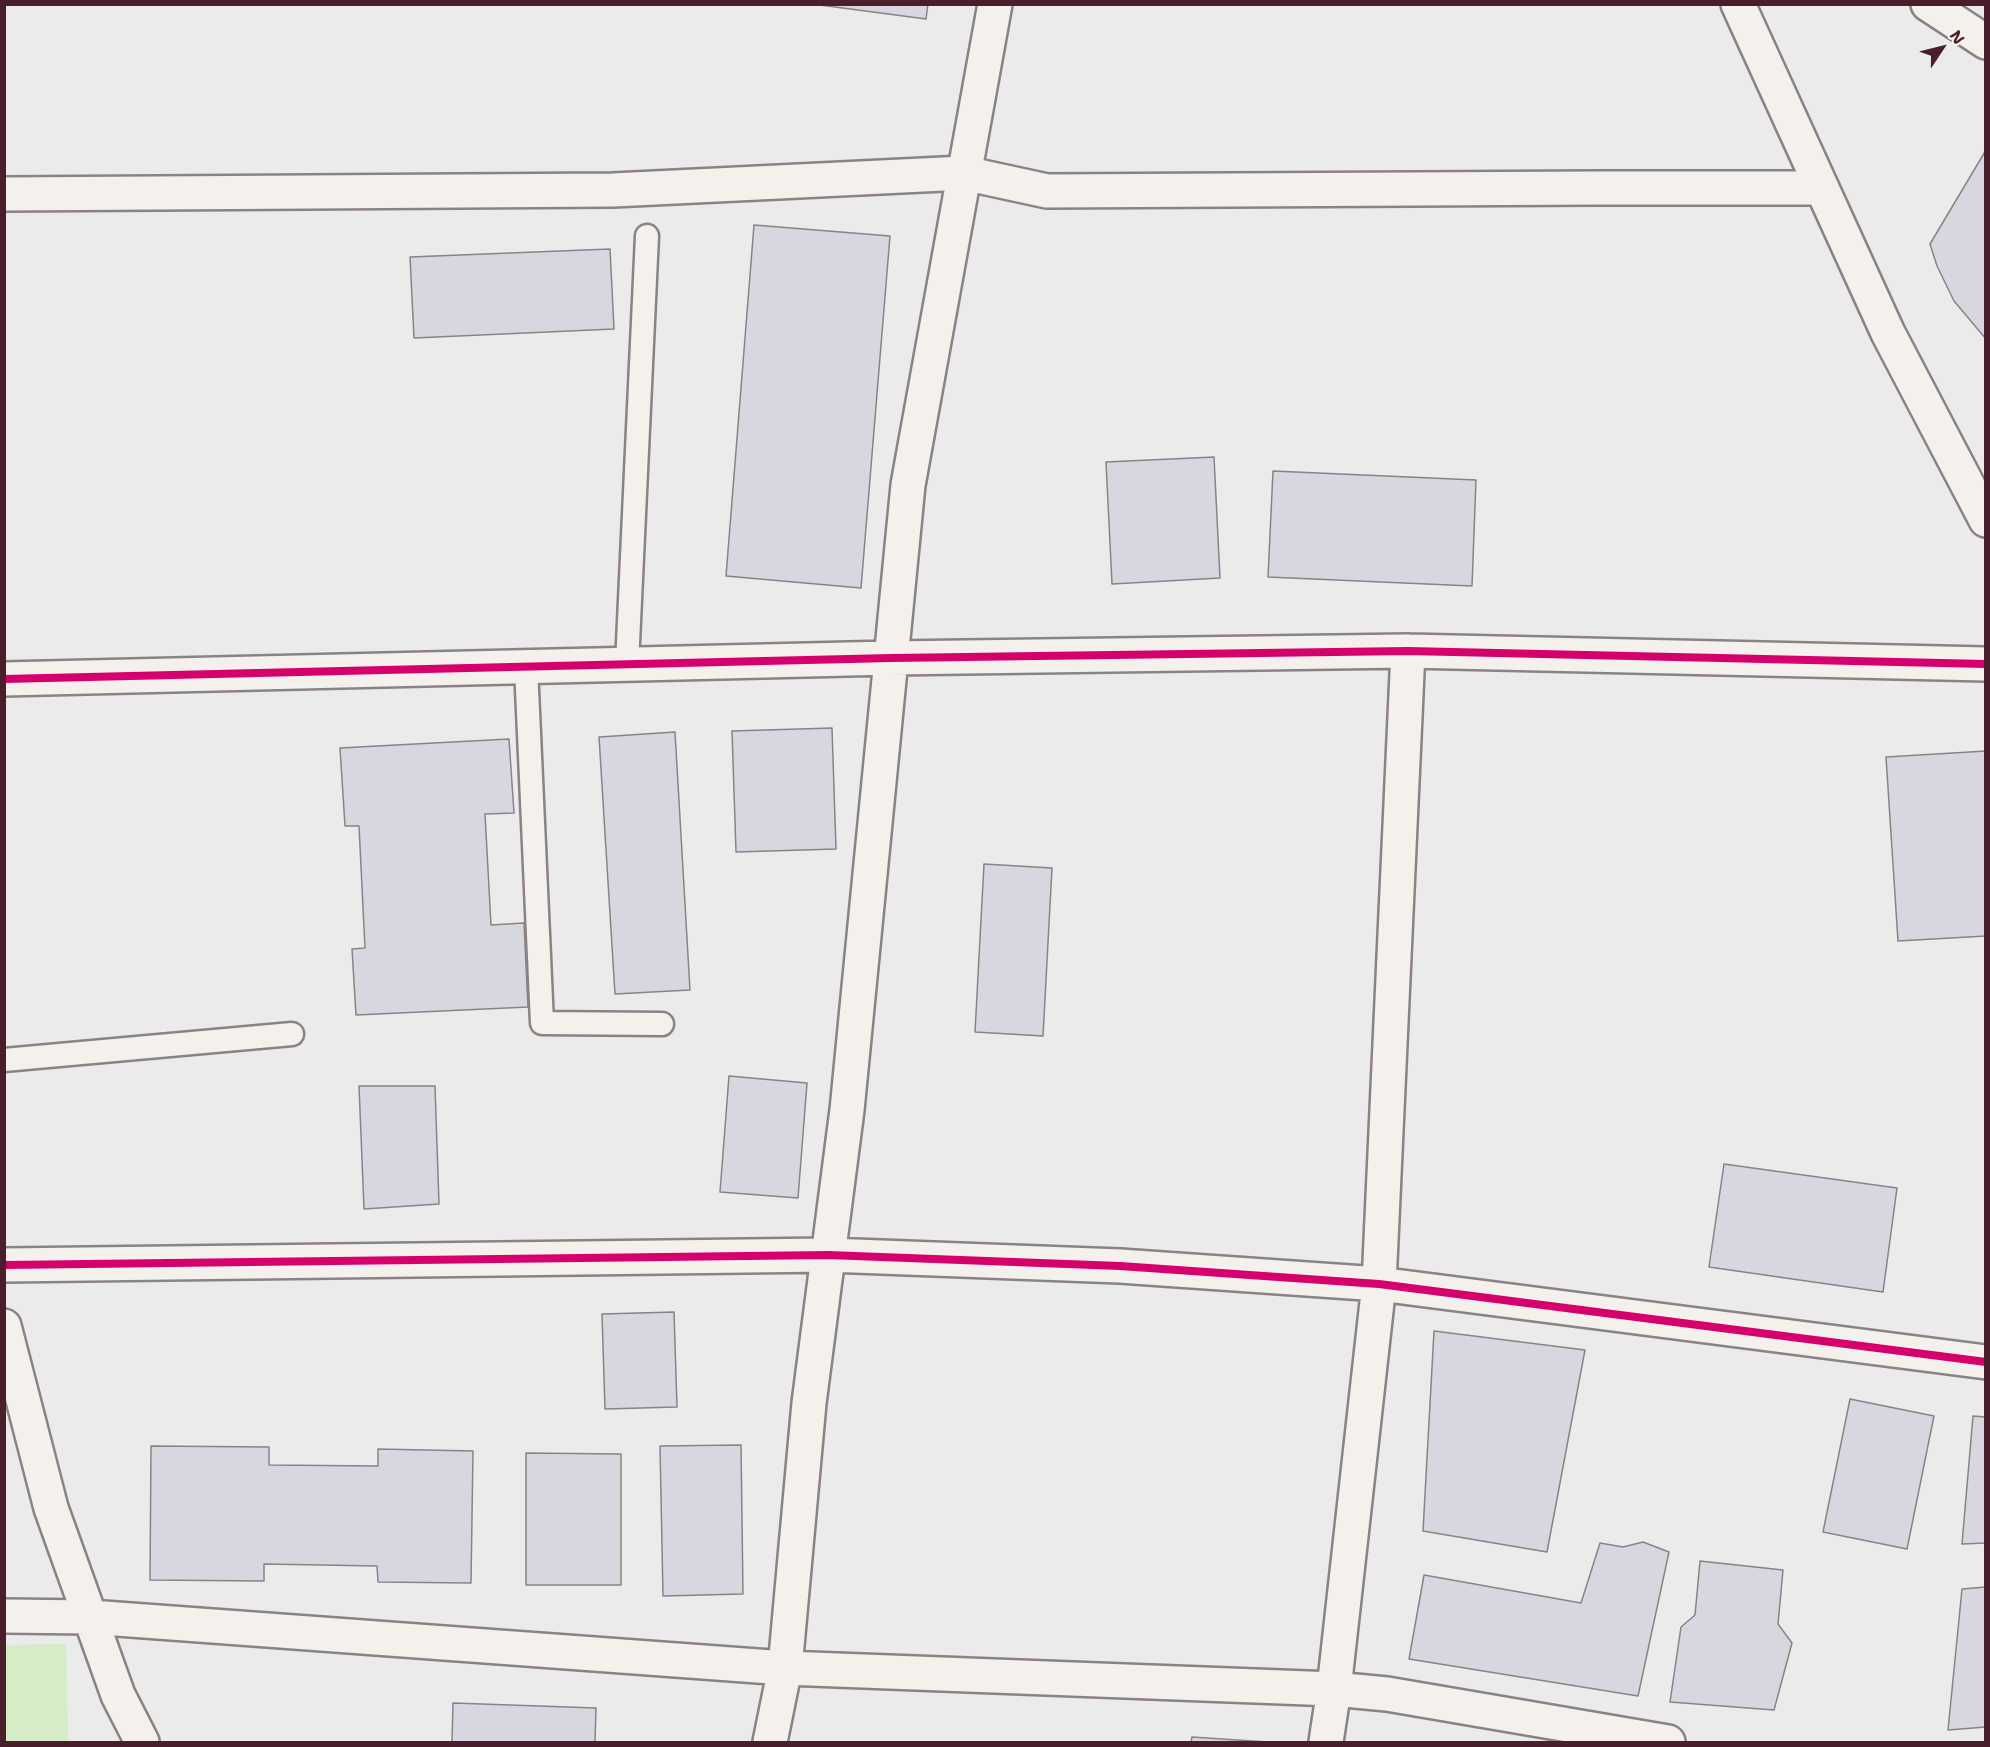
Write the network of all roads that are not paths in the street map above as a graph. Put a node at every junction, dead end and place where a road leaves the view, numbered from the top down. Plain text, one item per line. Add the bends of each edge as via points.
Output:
1 (995, 4) edge
2 (1738, 4) edge
3 (1928, 4) edge
4 (1986, 42) edge
5 (964, 173) junction
6 (1822, 188) junction
7 (4, 194) edge
8 (647, 236) dead end
9 (1986, 520) edge
10 (1408, 651) junction
11 (891, 658) junction
12 (627, 664) junction
13 (1986, 664) edge
14 (526, 667) junction
15 (4, 679) edge
16 (662, 1024) dead end
17 (292, 1034) dead end
18 (4, 1060) edge
19 (828, 1255) junction
20 (4, 1265) edge
21 (1379, 1284) junction
22 (4, 1326) edge
23 (1986, 1362) edge
24 (4, 1616) edge
25 (90, 1617) junction
26 (785, 1668) junction
27 (1334, 1689) junction
28 (142, 1743) edge
29 (770, 1743) edge
30 (1326, 1743) edge
31 (1668, 1743) edge

1 - 5 street
2 - 6 street
3 - 4 street
5 - 6 street via 1047,191
5 - 7 street via 613,190
5 - 11 street via 908,485
6 - 9 street via 1888,333
8 - 12 lane
10 - 11 street
10 - 13 street
10 - 21 street
11 - 12 street
11 - 19 street via 848,1110
12 - 14 street
14 - 15 street
14 - 16 lane via 543,1023
17 - 18 lane
19 - 20 street
19 - 21 street via 1120,1266
19 - 26 street via 809,1403
21 - 23 street
21 - 27 street
22 - 25 street via 51,1508
24 - 25 street
25 - 26 street
25 - 28 street via 118,1695
26 - 27 street
26 - 29 street
27 - 30 street
27 - 31 street via 1387,1694

